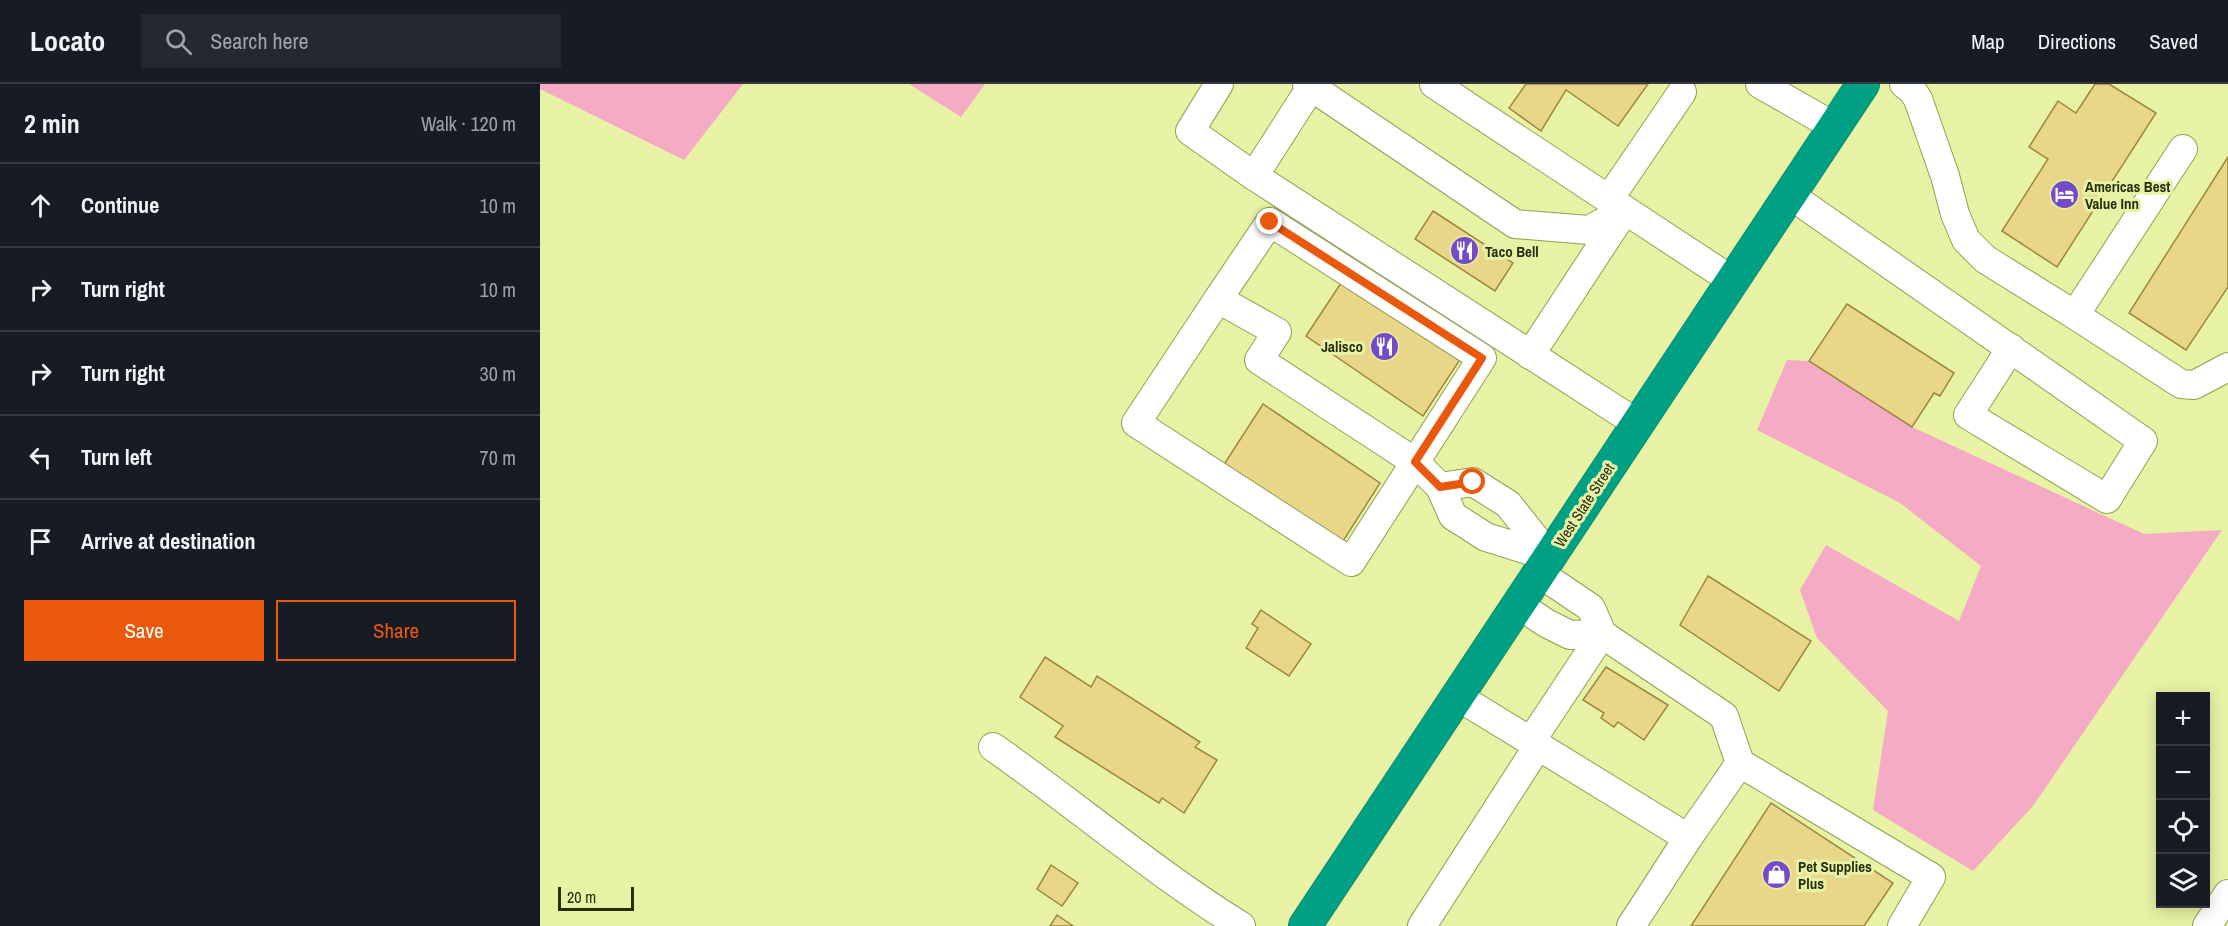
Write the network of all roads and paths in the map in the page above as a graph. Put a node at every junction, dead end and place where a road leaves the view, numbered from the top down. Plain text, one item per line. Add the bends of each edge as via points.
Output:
1 (1219, 84) edge
2 (1434, 84) edge
3 (1760, 84) edge
4 (1863, 84) edge
5 (1904, 84) edge
6 (1310, 85) edge
7 (1682, 92) dead end
8 (1835, 127) junction
9 (2183, 150) dead end
10 (1254, 176) junction
11 (1791, 195) junction
12 (1617, 204) junction
13 (1732, 281) junction
14 (1218, 300) junction
15 (2075, 315) junction
16 (2011, 348) junction
17 (1530, 355) junction
18 (2223, 364) edge
19 (1638, 424) junction
20 (1415, 462) junction
21 (1440, 487) junction
22 (1544, 565) junction
23 (1518, 604) junction
24 (1602, 634) junction
25 (1457, 696) junction
26 (1534, 744) junction
27 (993, 747) dead end
28 (1740, 763) junction
29 (1688, 838) junction
30 (2228, 894) edge
31 (1241, 926) edge
32 (1305, 926) edge
33 (1422, 926) edge
34 (1631, 926) edge
35 (1902, 926) edge
36 (2207, 926) edge

1 - 10 street via 1190,131
2 - 12 street
3 - 8 street
4 - 8 highway, West State Street
5 - 15 street via 1918,99 1966,240 1985,259
6 - 10 street
6 - 12 street via 1515,224 1589,230
7 - 12 street
8 - 11 highway, West State Street
9 - 15 street
10 - 17 street
11 - 13 highway, West State Street
11 - 16 street
12 - 13 street
12 - 17 street
13 - 19 highway, West State Street
14 - 20 street via 1277,332 1259,360
14 - 20 street via 1270,222 1482,358
14 - 20 street via 1136,423 1351,562
15 - 18 street via 2181,384 2194,385
16 - 16 street via 2143,441 2107,499 1968,415
17 - 19 street
19 - 22 highway, West State Street
20 - 21 street
21 - 22 street via 1453,516
21 - 22 street via 1473,482 1508,504
22 - 23 highway, West State Street
22 - 24 street via 1591,608
23 - 24 street via 1570,634
23 - 25 highway, West State Street
24 - 26 street
24 - 28 street via 1724,716
25 - 26 street
25 - 32 highway, West State Street
26 - 29 street
26 - 33 street
27 - 31 street via 1157,870
28 - 29 street
28 - 35 street via 1931,877
29 - 34 street
30 - 36 street

